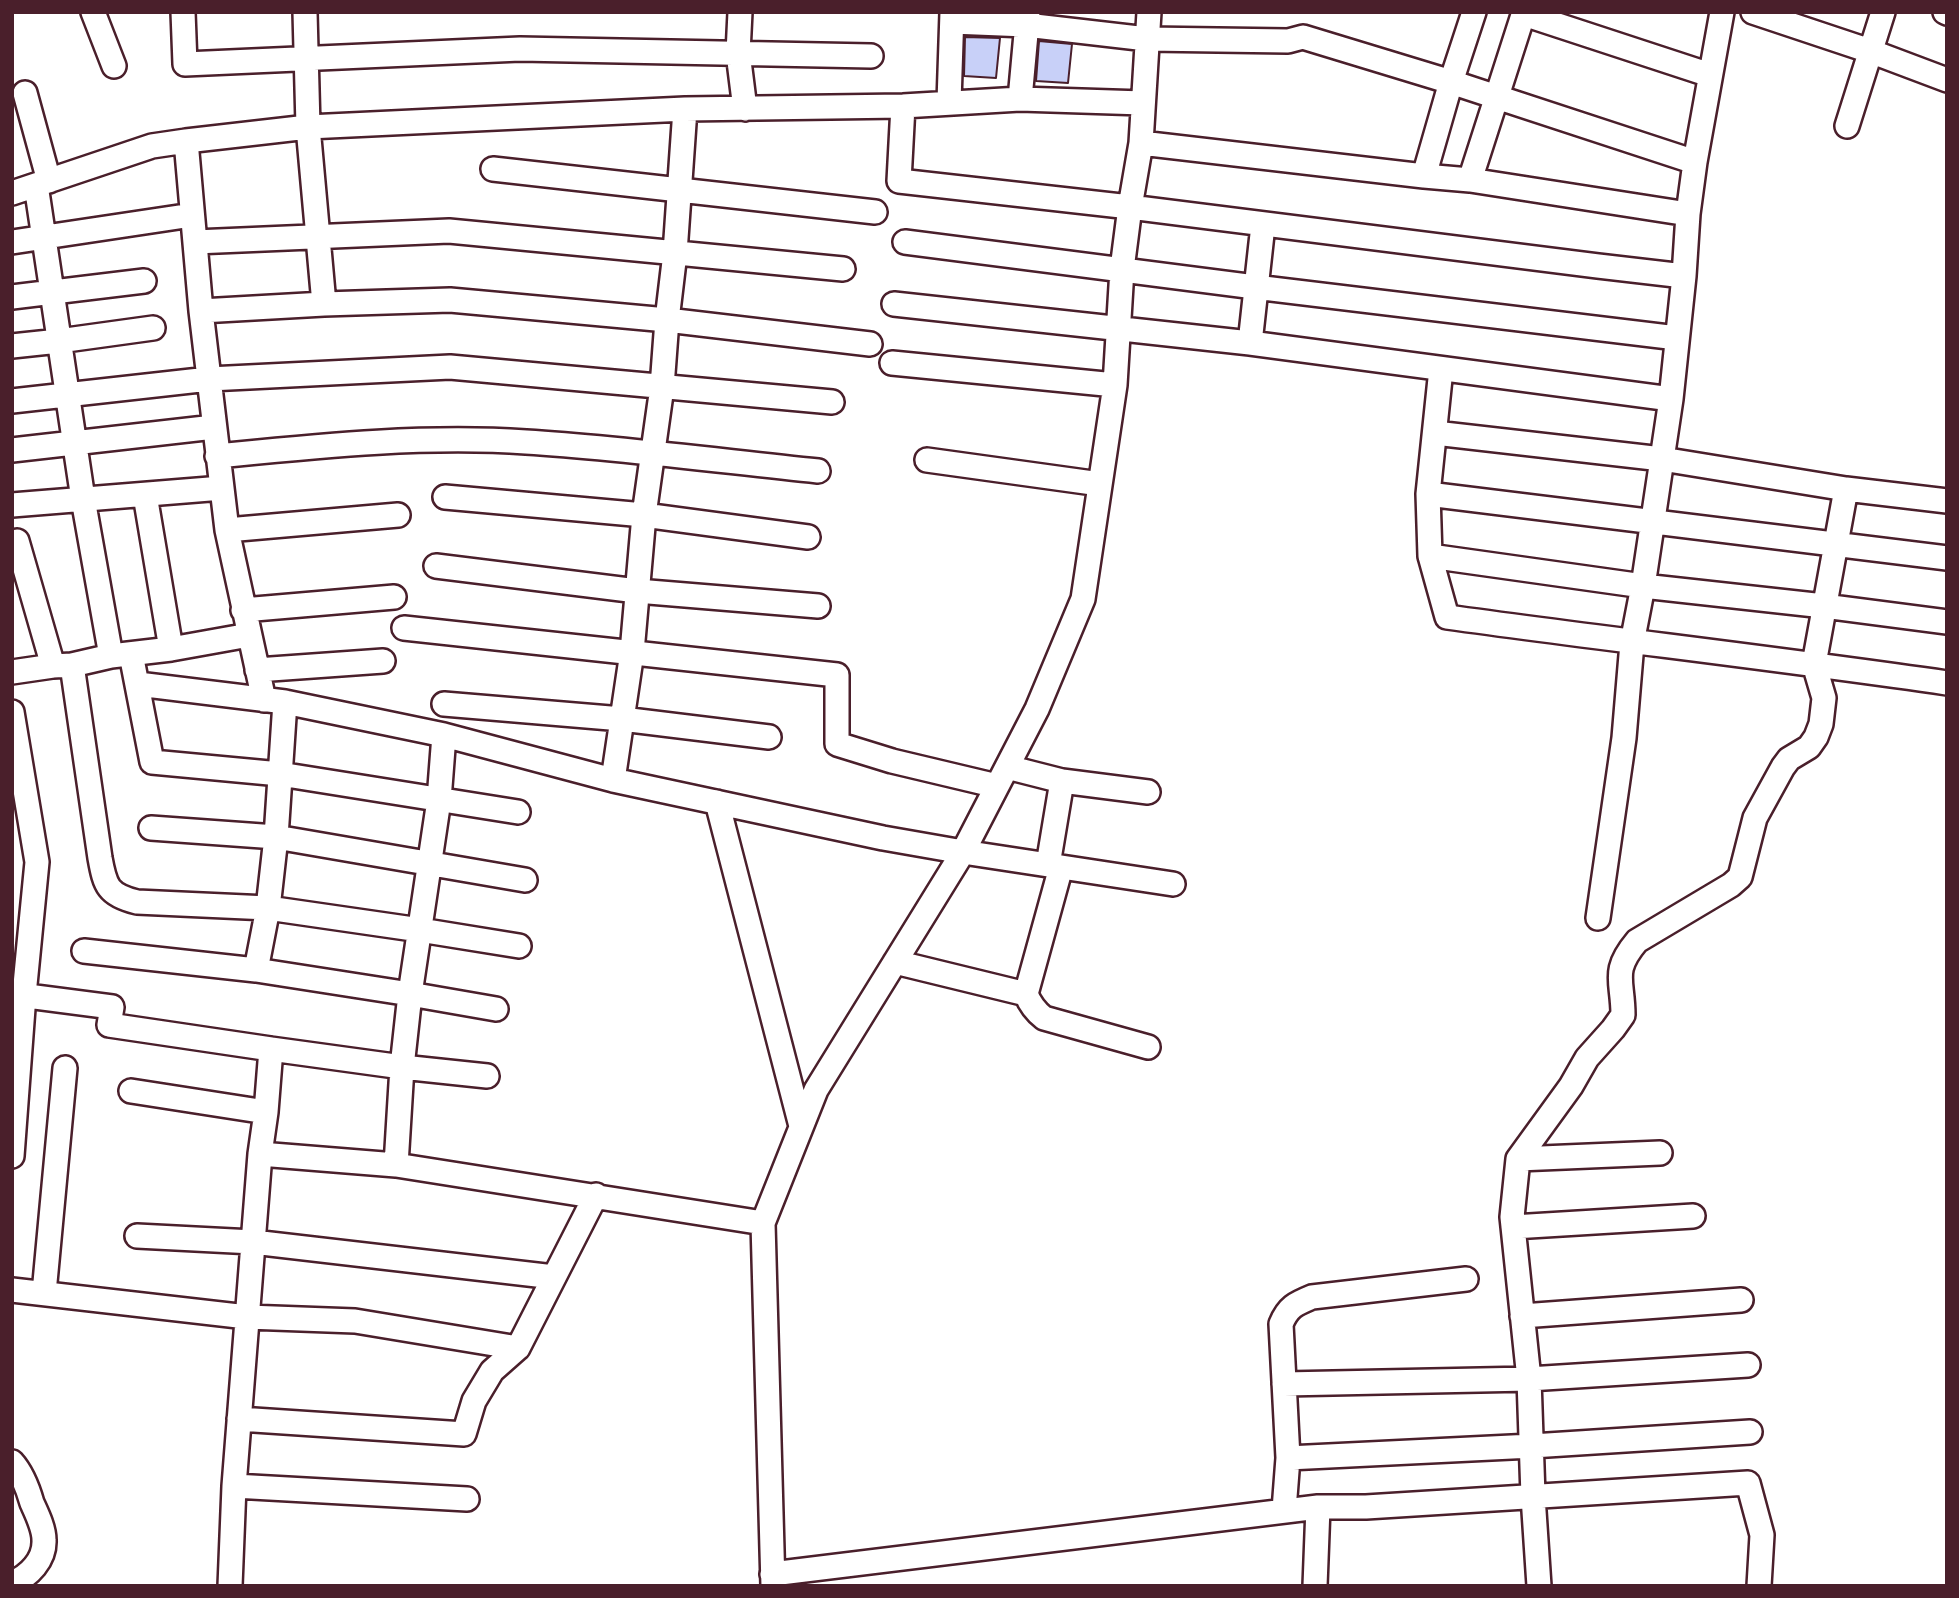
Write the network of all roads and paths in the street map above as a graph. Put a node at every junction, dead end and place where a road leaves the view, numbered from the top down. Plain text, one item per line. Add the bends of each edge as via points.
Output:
1 (93, 12) edge
2 (183, 12) edge
3 (305, 12) edge
4 (740, 12) edge
5 (1149, 12) edge
6 (1474, 12) edge
7 (1722, 12) edge
8 (1753, 12) edge
9 (1883, 12) edge
10 (1524, 13) edge
11 (952, 17) edge
12 (1027, 18) edge
13 (1147, 39) junction
14 (1870, 51) junction
15 (738, 53) junction
16 (871, 56) dead end
17 (306, 59) junction
18 (114, 66) dead end
19 (1710, 75) junction
20 (1947, 80) edge
21 (1451, 82) junction
22 (25, 93) dead end
23 (1497, 97) junction
24 (1020, 99) junction
25 (949, 102) junction
26 (1143, 103) junction
27 (903, 106) junction
28 (685, 109) junction
29 (745, 109) junction
30 (1847, 126) dead end
31 (309, 127) junction
32 (186, 141) junction
33 (1141, 143) junction
34 (1695, 162) junction
35 (493, 169) dead end
36 (1424, 176) junction
37 (1470, 180) junction
38 (43, 183) junction
39 (680, 190) junction
40 (12, 193) edge
41 (1130, 207) junction
42 (875, 212) dead end
43 (1688, 214) junction
44 (192, 215) junction
45 (1263, 225) junction
46 (44, 238) junction
47 (318, 238) junction
48 (12, 242) edge
49 (195, 242) junction
50 (905, 242) dead end
51 (676, 253) junction
52 (843, 269) dead end
53 (1122, 269) junction
54 (1684, 275) junction
55 (144, 281) dead end
56 (1255, 287) junction
57 (52, 292) junction
58 (12, 297) edge
59 (324, 304) junction
60 (894, 304) dead end
61 (201, 311) junction
62 (667, 320) junction
63 (153, 328) dead end
64 (1118, 330) junction
65 (1677, 338) junction
66 (59, 341) junction
67 (1250, 343) junction
68 (870, 344) dead end
69 (12, 346) edge
70 (892, 363) dead end
71 (1441, 369) junction
72 (209, 379) junction
73 (1115, 385) junction
74 (662, 387) junction
75 (67, 395) junction
76 (1671, 399) junction
77 (12, 401) edge
78 (832, 402) dead end
79 (214, 427) junction
80 (1435, 433) junction
81 (74, 443) junction
82 (12, 450) edge
83 (653, 454) junction
84 (217, 456) junction
85 (1662, 459) junction
86 (927, 460) dead end
87 (818, 471) dead end
88 (1100, 484) junction
89 (222, 488) junction
90 (1846, 489) junction
91 (1428, 494) junction
92 (145, 495) junction
93 (445, 497) dead end
94 (83, 499) junction
95 (1947, 501) edge
96 (12, 505) edge
97 (398, 515) dead end
98 (644, 515) junction
99 (1651, 520) junction
100 (227, 530) junction
101 (808, 537) dead end
102 (16, 541) dead end
103 (1837, 543) junction
104 (1430, 556) junction
105 (1947, 558) edge
106 (436, 566) dead end
107 (1643, 586) junction
108 (637, 591) junction
109 (394, 597) dead end
110 (818, 606) dead end
111 (1824, 606) junction
112 (243, 610) junction
113 (1947, 622) edge
114 (404, 628) dead end
115 (249, 635) junction
116 (1632, 643) junction
117 (171, 649) junction
118 (632, 652) junction
119 (121, 655) junction
120 (383, 661) dead end
121 (1814, 664) junction
122 (62, 665) junction
123 (257, 670) junction
124 (12, 672) edge
125 (1947, 683) edge
126 (138, 684) junction
127 (275, 701) junction
128 (444, 704) dead end
129 (12, 712) edge
130 (622, 719) junction
131 (444, 735) junction
132 (769, 737) dead end
133 (280, 774) junction
134 (1002, 777) junction
135 (613, 780) junction
136 (1062, 781) junction
137 (1148, 792) dead end
138 (439, 800) junction
139 (717, 802) junction
140 (518, 812) dead end
141 (151, 828) dead end
142 (276, 837) junction
143 (963, 852) junction
144 (430, 864) junction
145 (1054, 866) junction
146 (525, 880) dead end
147 (1173, 884) dead end
148 (268, 908) junction
149 (1598, 918) dead end
150 (421, 930) junction
151 (519, 946) dead end
152 (84, 951) dead end
153 (895, 962) junction
154 (256, 970) junction
155 (1026, 993) junction
156 (410, 994) junction
157 (18, 995) edge
158 (496, 1009) dead end
159 (1148, 1047) dead end
160 (271, 1049) junction
161 (402, 1067) junction
162 (65, 1068) dead end
163 (487, 1076) dead end
164 (131, 1091) dead end
165 (266, 1112) junction
166 (801, 1126) junction
167 (1660, 1153) dead end
168 (260, 1154) junction
169 (12, 1156) edge
170 (1518, 1159) junction
171 (396, 1165) junction
172 (596, 1195) junction
173 (1693, 1216) dead end
174 (763, 1223) junction
175 (1513, 1227) junction
176 (136, 1236) dead end
177 (253, 1242) junction
178 (554, 1277) junction
179 (1466, 1279) dead end
180 (12, 1290) edge
181 (44, 1293) junction
182 (1741, 1300) dead end
183 (1522, 1316) junction
184 (247, 1317) junction
185 (518, 1348) junction
186 (1748, 1365) dead end
187 (1529, 1379) junction
188 (1284, 1384) junction
189 (239, 1419) junction
190 (1750, 1432) dead end
191 (1532, 1446) junction
192 (1288, 1458) junction
193 (12, 1462) edge
194 (234, 1486) junction
195 (1533, 1496) junction
196 (467, 1499) dead end
197 (1318, 1507) junction
198 (1284, 1510) junction
199 (773, 1580) edge
200 (12, 1583) edge
201 (230, 1586) edge
202 (1315, 1586) edge
203 (1539, 1586) edge
204 (1759, 1586) edge

1 - 18 street
2 - 17 street via 185,64
3 - 17 street
4 - 15 street
5 - 13 street
6 - 21 street
7 - 19 street
8 - 14 street
9 - 14 street
10 - 19 street
10 - 23 street
11 - 12 street
11 - 25 street
12 - 13 street
12 - 24 street
13 - 21 street via 1288,41 1303,37
13 - 26 street
14 - 20 street
14 - 30 street
15 - 16 street
15 - 17 street via 520,49
15 - 29 street
17 - 31 street
19 - 34 street
21 - 23 street
21 - 36 street
22 - 38 street
23 - 34 street
23 - 37 street
24 - 25 street
24 - 26 street
25 - 27 street
26 - 33 street
27 - 29 street
27 - 41 street via 899,181
28 - 29 street
28 - 31 street
28 - 39 street
31 - 32 street
31 - 47 street
32 - 38 street via 152,146
32 - 44 street
33 - 36 street
33 - 41 street
34 - 43 street
35 - 39 street
36 - 37 street
37 - 43 street
38 - 40 street
38 - 46 street
39 - 42 street
39 - 51 street
41 - 45 street
41 - 53 street
43 - 54 street
44 - 46 street
44 - 49 street
45 - 54 street
45 - 56 street
46 - 48 street
46 - 57 street
47 - 49 street
47 - 51 street via 449,231
47 - 59 street
49 - 61 street
50 - 53 street
51 - 52 street
51 - 62 street
53 - 56 street
53 - 64 street
54 - 65 street
55 - 57 street
56 - 65 street
56 - 67 street
57 - 58 street
57 - 66 street
59 - 61 street
59 - 62 street via 450,300
60 - 64 street
61 - 72 street
62 - 68 street
62 - 74 street
63 - 66 street
64 - 67 street
64 - 73 street
65 - 76 street
66 - 69 street
66 - 75 street
67 - 71 street
70 - 73 street
71 - 76 street
71 - 80 street
72 - 74 street via 450,367
72 - 75 street
72 - 79 street
73 - 88 street
74 - 78 street
74 - 83 street
75 - 77 street
75 - 81 street
76 - 85 street
79 - 81 street
79 - 84 street
80 - 85 street
80 - 91 street
81 - 82 street
81 - 94 street
83 - 84 street via 525,442 437,440
83 - 87 street
83 - 98 street
84 - 89 street
85 - 90 street
85 - 99 street
86 - 88 street
88 - 134 street via 1083,599 1037,709
89 - 92 street
89 - 100 street
90 - 95 street
90 - 103 street
91 - 99 street
91 - 104 street
92 - 94 street
92 - 117 street
93 - 98 street
94 - 96 street
94 - 119 street
97 - 100 street
98 - 101 street
98 - 108 street
99 - 103 street
99 - 107 street
100 - 112 street
102 - 122 street
103 - 105 street
103 - 111 street
104 - 107 street
104 - 116 street via 1447,617
106 - 108 street
107 - 111 street
107 - 116 street
108 - 110 street
108 - 118 street
109 - 112 street
111 - 113 street
111 - 121 street
112 - 115 street
114 - 118 street
115 - 117 street
115 - 123 street
116 - 121 street
116 - 149 street via 1624,738
117 - 119 street
118 - 130 street
118 - 134 street via 837,675 837,744 892,761
119 - 122 street
119 - 126 street
120 - 123 street
121 - 125 street
121 - 170 street via 1824,698 1821,724 1809,747 1783,767 1755,818 1740,877 1637,942 1626,955 1620,971 1623,1015 1587,1058
122 - 124 street
122 - 148 street via 104,878 111,892 137,902
123 - 127 street
126 - 127 street
126 - 133 street via 152,762
127 - 131 street
127 - 133 street
128 - 130 street
129 - 157 street via 37,862
130 - 132 street
130 - 135 street
131 - 135 street
131 - 138 street
133 - 138 street
133 - 142 street
134 - 136 street
134 - 143 street
135 - 139 street
136 - 137 street
136 - 145 street
138 - 140 street
138 - 144 street
139 - 143 street
139 - 166 street
141 - 142 street
142 - 144 street
142 - 148 street
143 - 145 street
143 - 153 street
144 - 146 street
144 - 150 street
145 - 147 street
145 - 155 street
148 - 150 street
148 - 154 street
150 - 151 street
150 - 156 street
152 - 154 street
153 - 155 street
153 - 166 street via 816,1090
154 - 156 street
155 - 159 street via 1044,1018
156 - 158 street
156 - 161 street
157 - 160 street via 112,1006 109,1025
157 - 169 street
160 - 161 street
160 - 165 street
161 - 163 street
161 - 171 street
162 - 181 street
164 - 165 street
165 - 168 street
166 - 174 street
167 - 170 street
168 - 171 street
168 - 177 street
170 - 175 street
171 - 172 street
172 - 174 street
172 - 178 street
173 - 175 street
174 - 199 street
175 - 183 street
176 - 177 street
177 - 178 street
177 - 184 street
178 - 185 street
179 - 188 street via 1312,1297 1297,1303 1281,1324
180 - 181 street
181 - 184 street
182 - 183 street
183 - 187 street
184 - 185 street via 355,1321
184 - 189 street
185 - 189 street via 492,1371 474,1401 464,1434
186 - 187 street
187 - 188 street
187 - 191 street
188 - 192 street
189 - 194 street
190 - 191 street
191 - 192 street
191 - 195 street
192 - 198 street
193 - 200 street via 30,1495 44,1540 33,1569
194 - 196 street
194 - 201 street
195 - 197 street
195 - 203 street
195 - 204 street via 1748,1483 1762,1535
197 - 198 street
197 - 202 street
198 - 199 street

